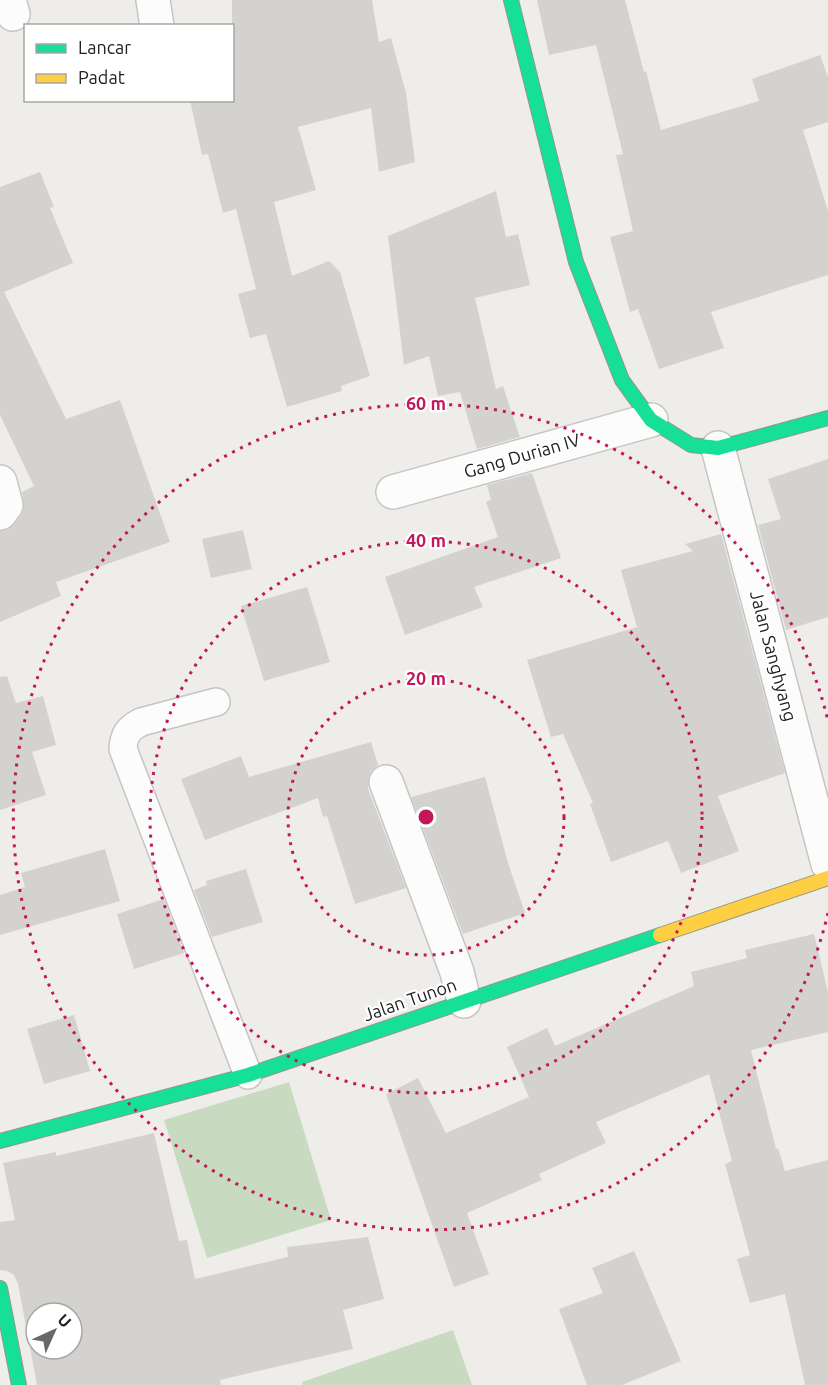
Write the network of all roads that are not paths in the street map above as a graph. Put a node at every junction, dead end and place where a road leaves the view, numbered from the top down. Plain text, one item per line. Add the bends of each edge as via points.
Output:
1 (153, 0) edge
2 (511, 0) edge
3 (157, 24) edge
4 (828, 418) edge
5 (651, 420) junction
6 (718, 448) junction
7 (393, 492) dead end
8 (216, 702) dead end
9 (386, 782) dead end
10 (828, 864) edge
11 (828, 879) edge
12 (464, 1001) junction
13 (248, 1075) junction
14 (0, 1141) edge
15 (0, 1288) edge
16 (19, 1385) edge

1 - 3 street
2 - 5 street via 576,262 622,380
4 - 6 street
5 - 6 street via 691,445
5 - 7 street, Gang Durian IV
6 - 10 street, Jalan Sanghyang
8 - 13 lane via 141,722 124,736 123,749
9 - 12 street via 457,972
11 - 12 street, Jalan Tunon
12 - 13 street, Jalan Tunon
13 - 14 street, Jalan Tunon
15 - 16 street

